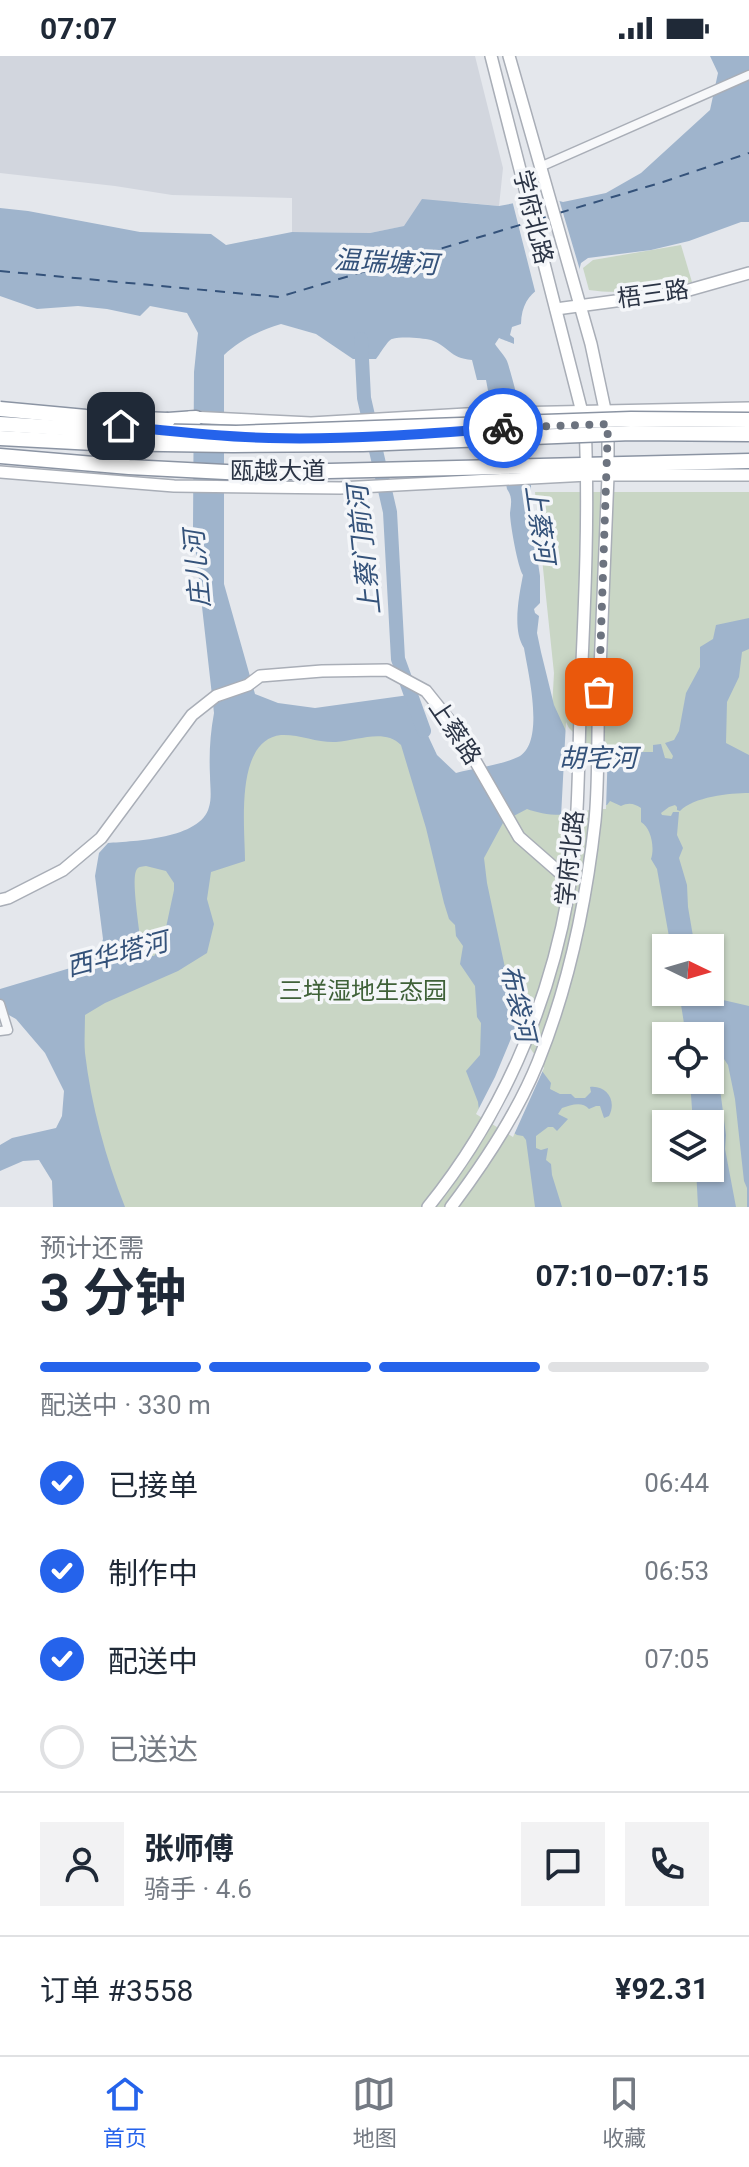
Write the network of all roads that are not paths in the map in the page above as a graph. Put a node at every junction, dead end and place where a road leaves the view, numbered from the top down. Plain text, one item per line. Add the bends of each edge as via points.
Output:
1 (491, 56) edge
2 (509, 56) edge
3 (749, 75) edge
4 (540, 167) junction
5 (749, 273) edge
6 (555, 303) junction
7 (580, 305) junction
8 (0, 402) edge
9 (749, 408) edge
10 (0, 409) edge
11 (134, 412) junction
12 (0, 418) edge
13 (196, 418) junction
14 (584, 418) junction
15 (606, 418) junction
16 (749, 422) edge
17 (96, 423) junction
18 (0, 424) edge
19 (230, 428) junction
20 (749, 434) edge
21 (0, 438) edge
22 (0, 456) edge
23 (749, 464) edge
24 (587, 470) junction
25 (608, 470) junction
26 (0, 472) edge
27 (749, 475) edge
28 (230, 480) junction
29 (571, 875) junction
30 (0, 900) edge
31 (0, 1004) edge
32 (0, 1031) edge
33 (428, 1207) edge
34 (451, 1207) edge

1 - 6 street, 学府北路
2 - 4 street, 学府北路
3 - 4 street
4 - 7 street, 学府北路
5 - 7 street, 梧三路 via 682,292
6 - 7 street, 梧三路
6 - 14 street, 学府北路
7 - 15 street, 学府北路
8 - 11 street
9 - 15 street
10 - 13 highway, bridge via 86,417
11 - 13 street
11 - 17 street
12 - 17 highway, 瓯越大道
13 - 19 street
14 - 15 highway, 瓯越大道
14 - 19 street via 466,414
14 - 19 highway, 瓯越大道, bridge via 400,435 270,438
14 - 24 street, 学府北路
15 - 16 highway, 瓯越大道
15 - 25 street, 学府北路
16 - 18 highway, bridge via 615,420 236,433
17 - 19 highway, 瓯越大道, bridge via 195,434
20 - 21 highway, bridge via 233,445
22 - 28 highway, 瓯越大道 via 196,471
23 - 25 highway, 瓯越大道
24 - 25 highway, 瓯越大道
24 - 28 highway, 瓯越大道 via 394,469
24 - 28 street via 340,488
24 - 29 street, 学府北路
25 - 27 street
25 - 34 street, 学府北路 via 595,819 578,931 537,1064 500,1135
26 - 28 street via 196,487
29 - 30 street, 上蔡路 via 559,872 519,837 458,731 426,691 387,670 322,671 260,676 216,696 192,715 101,838 63,870
29 - 33 street, 学府北路 via 535,1020 483,1128
31 - 32 street via 8,1030

